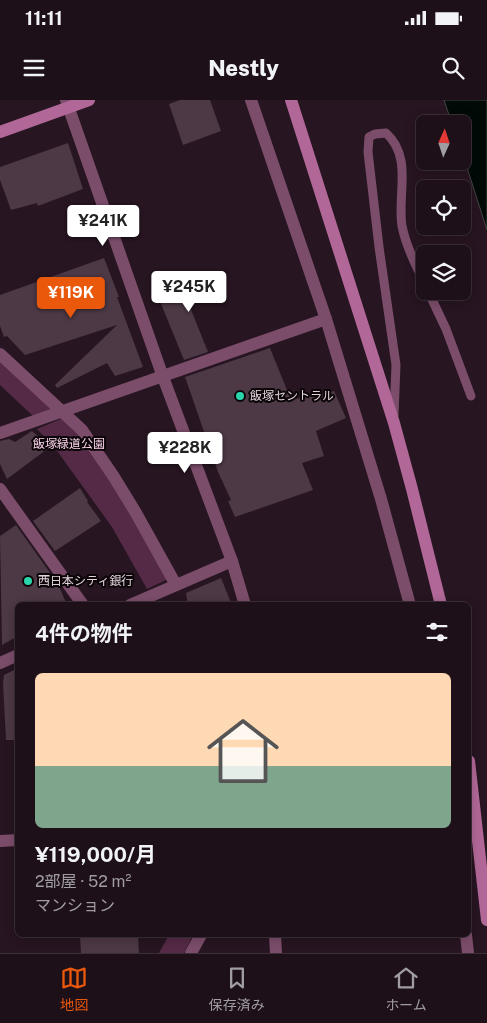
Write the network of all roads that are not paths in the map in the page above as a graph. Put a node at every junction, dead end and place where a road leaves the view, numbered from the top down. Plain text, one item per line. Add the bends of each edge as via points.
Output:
1 (88, 100) edge
2 (251, 100) edge
3 (290, 100) edge
4 (68, 104) edge
5 (0, 132) edge
6 (416, 265) edge
7 (432, 300) edge
8 (326, 319) junction
9 (0, 354) edge
10 (163, 377) junction
11 (471, 396) dead end
12 (63, 412) junction
13 (394, 423) junction
14 (0, 433) edge
15 (0, 489) edge
16 (232, 561) junction
17 (176, 585) junction
18 (81, 602) edge
19 (137, 602) edge
20 (244, 602) edge
21 (409, 602) edge
22 (440, 602) edge
23 (15, 656) edge
24 (0, 663) edge
25 (471, 779) edge
26 (15, 840) edge
27 (0, 841) edge
28 (487, 920) edge
29 (199, 937) edge
30 (275, 937) edge
31 (466, 937) edge
32 (191, 953) edge
33 (276, 953) edge
34 (468, 953) edge

1 - 4 street
2 - 8 street
3 - 13 street
4 - 5 street
4 - 10 street
6 - 13 lane via 402,226 404,184 397,148 386,133 375,134 369,137 368,152 396,365
7 - 11 lane
8 - 10 street
8 - 21 street
9 - 12 street
10 - 12 street
10 - 16 street
12 - 14 street
12 - 17 street via 82,430 114,477
13 - 22 street
15 - 18 street
16 - 17 street
16 - 20 street
17 - 19 street
23 - 24 street
25 - 28 street
26 - 27 street
29 - 32 street
30 - 33 street
31 - 34 street

